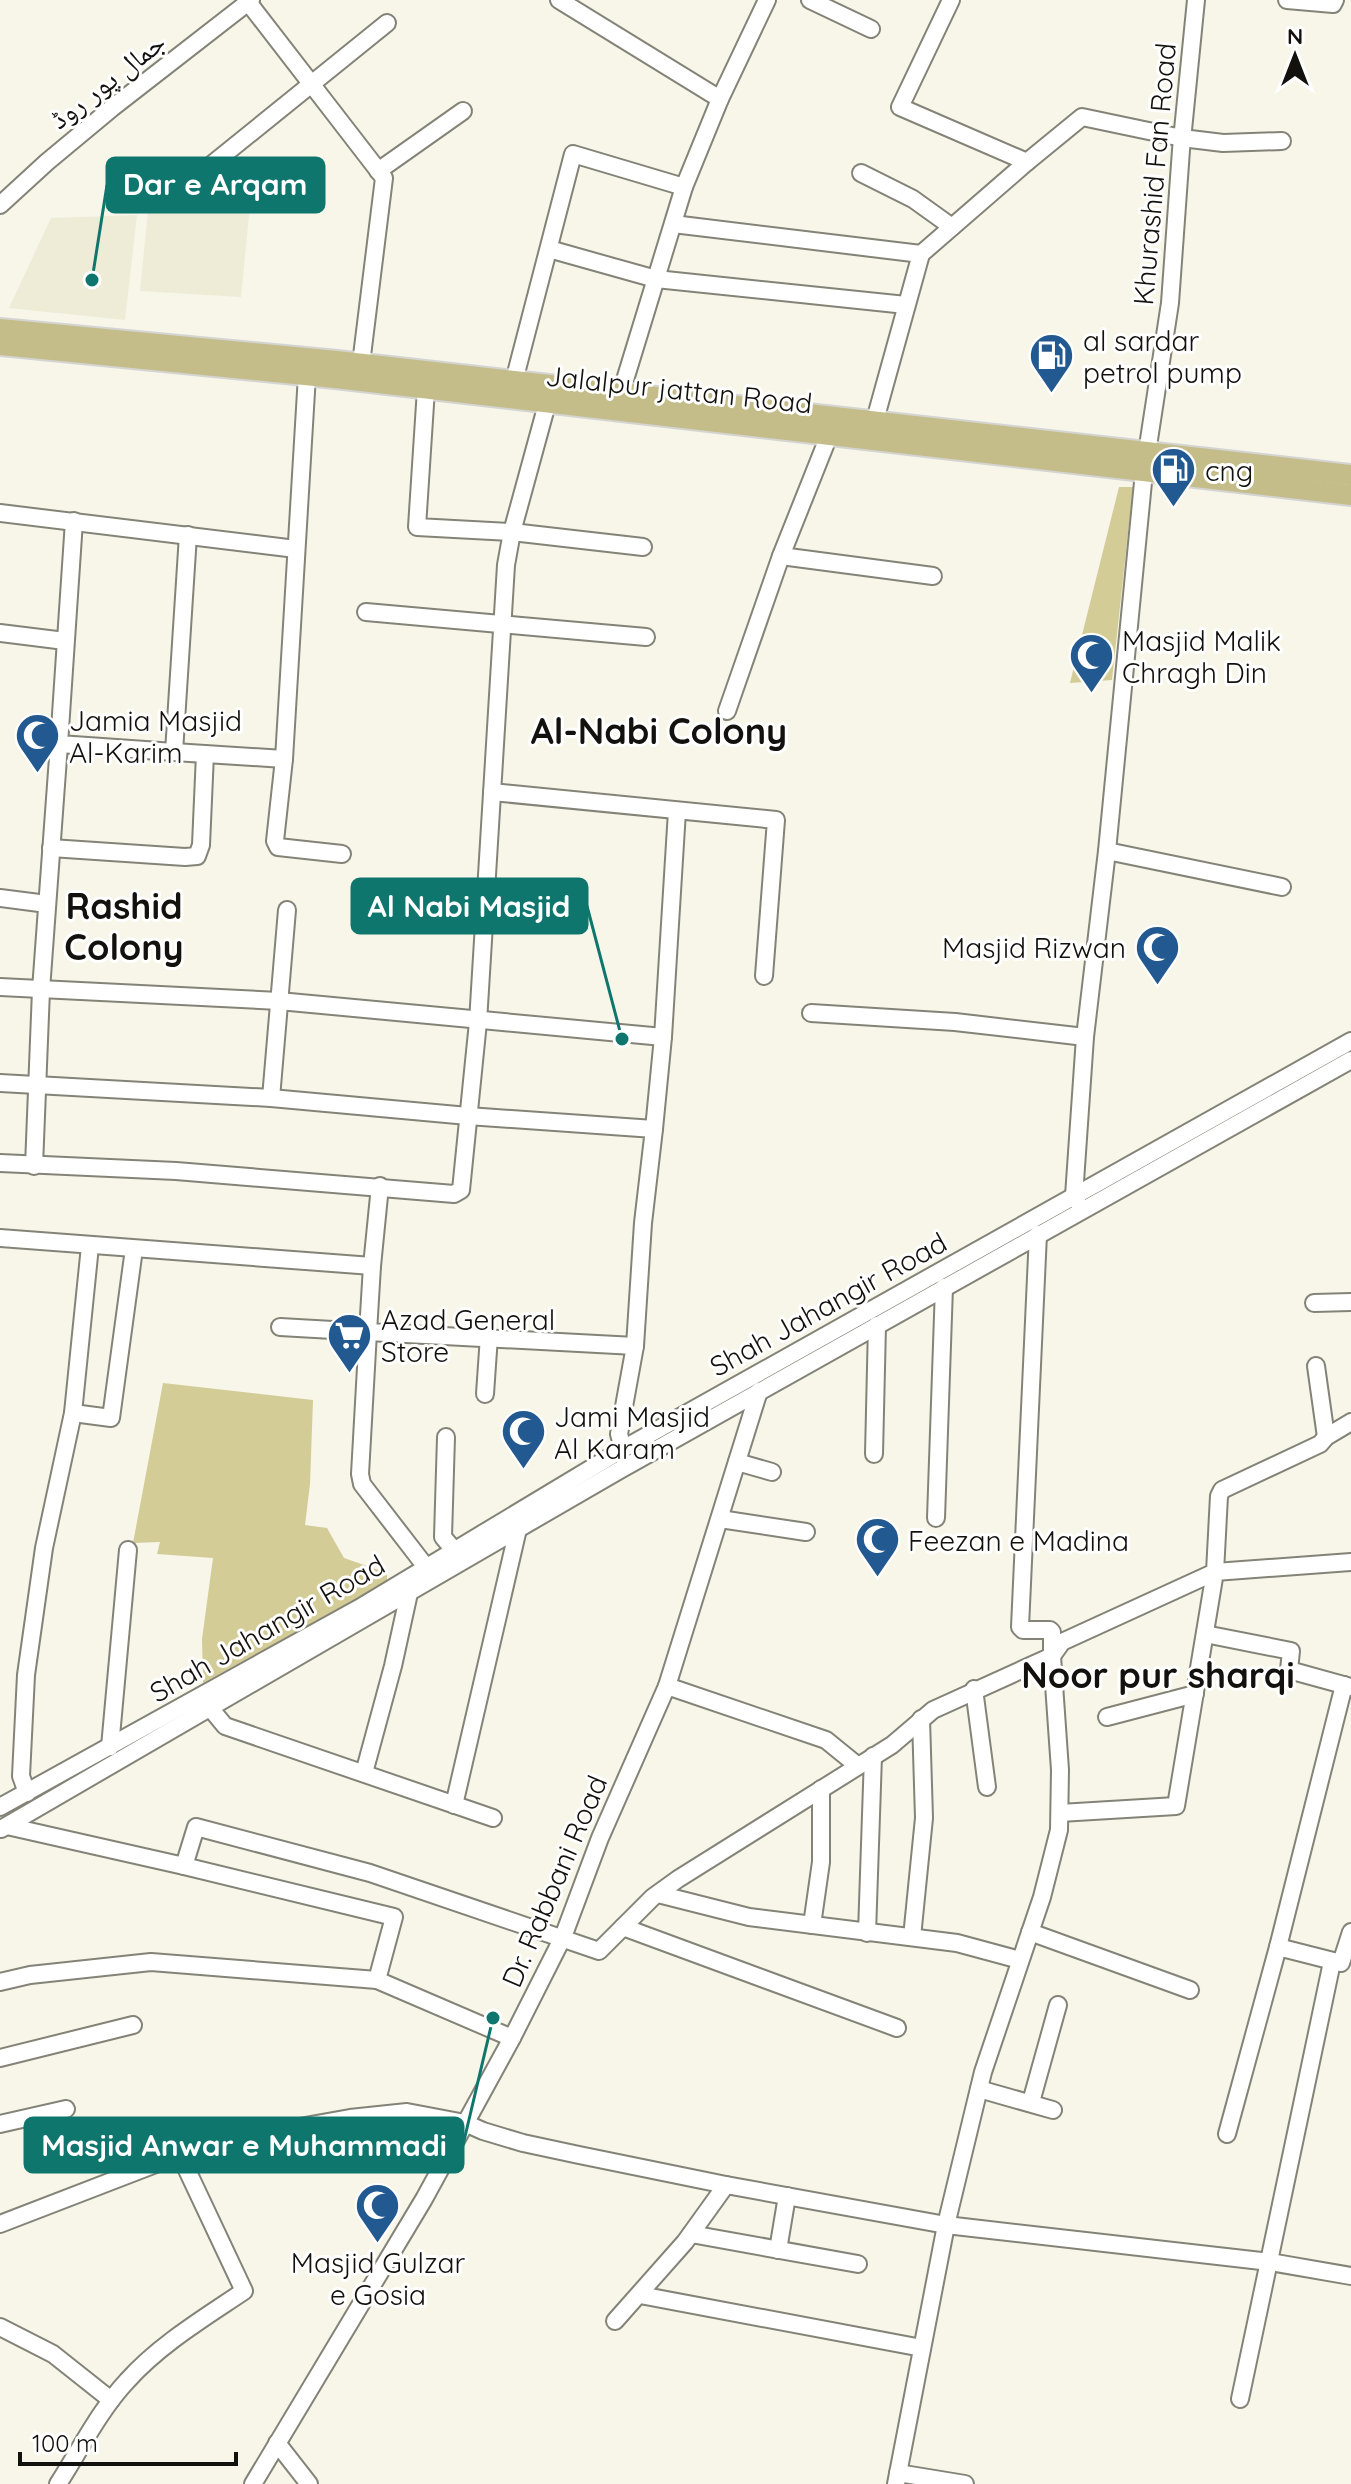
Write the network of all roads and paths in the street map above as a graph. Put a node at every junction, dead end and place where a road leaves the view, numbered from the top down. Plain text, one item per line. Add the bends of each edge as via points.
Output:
1 (559, 0) edge
2 (767, 0) edge
3 (810, 0) edge
4 (951, 0) edge
5 (1196, 0) edge
6 (1287, 0) edge
7 (1335, 0) edge
8 (250, 1) edge
9 (387, 23) dead end
10 (871, 29) dead end
11 (311, 84) junction
12 (720, 99) junction
13 (463, 111) dead end
14 (1182, 138) junction
15 (1282, 141) dead end
16 (1027, 162) junction
17 (378, 171) junction
18 (861, 173) dead end
19 (195, 178) dead end
20 (684, 187) junction
21 (0, 205) edge
22 (673, 224) junction
23 (952, 227) junction
24 (549, 249) junction
25 (921, 254) junction
26 (656, 279) junction
27 (906, 305) junction
28 (0, 329) edge
29 (0, 345) edge
30 (361, 364) junction
31 (336, 369) junction
32 (307, 375) junction
33 (514, 381) junction
34 (426, 389) junction
35 (621, 393) junction
36 (592, 399) junction
37 (547, 404) junction
38 (875, 420) junction
39 (830, 433) junction
40 (1016, 436) junction
41 (1147, 451) junction
42 (1009, 456) junction
43 (1144, 472) junction
44 (1351, 475) edge
45 (1351, 495) edge
46 (0, 513) edge
47 (74, 521) junction
48 (512, 532) junction
49 (188, 535) junction
50 (643, 547) dead end
51 (296, 549) junction
52 (781, 556) junction
53 (933, 576) dead end
54 (366, 612) dead end
55 (502, 623) junction
56 (0, 633) edge
57 (646, 637) dead end
58 (65, 641) junction
59 (727, 711) dead end
60 (59, 744) junction
61 (174, 752) junction
62 (205, 754) junction
63 (284, 759) junction
64 (492, 792) junction
65 (677, 811) junction
66 (51, 848) junction
67 (1107, 851) junction
68 (342, 854) dead end
69 (1282, 887) dead end
70 (0, 898) edge
71 (47, 904) junction
72 (287, 910) dead end
73 (764, 976) dead end
74 (0, 987) edge
75 (41, 990) junction
76 (279, 1001) junction
77 (811, 1013) dead end
78 (478, 1022) junction
79 (663, 1037) junction
80 (1085, 1037) junction
81 (1351, 1041) edge
82 (1351, 1060) edge
83 (0, 1083) edge
84 (38, 1083) junction
85 (271, 1098) junction
86 (468, 1116) junction
87 (654, 1129) junction
88 (0, 1163) edge
89 (34, 1166) junction
90 (380, 1186) junction
91 (1078, 1203) junction
92 (1038, 1234) junction
93 (0, 1238) edge
94 (90, 1246) junction
95 (134, 1249) junction
96 (372, 1266) junction
97 (944, 1287) junction
98 (1351, 1302) edge
99 (1314, 1303) dead end
100 (877, 1325) junction
101 (280, 1327) dead end
102 (368, 1332) junction
103 (489, 1336) junction
104 (635, 1346) junction
105 (1316, 1366) dead end
106 (759, 1391) junction
107 (485, 1394) dead end
108 (73, 1413) junction
109 (1351, 1422) edge
110 (446, 1437) dead end
111 (1326, 1437) junction
112 (623, 1449) junction
113 (874, 1454) dead end
114 (737, 1462) junction
115 (772, 1472) dead end
116 (936, 1518) dead end
117 (720, 1519) junction
118 (518, 1529) junction
119 (806, 1532) dead end
120 (128, 1550) dead end
121 (454, 1550) junction
122 (1351, 1562) edge
123 (426, 1567) junction
124 (1215, 1572) junction
125 (409, 1593) junction
126 (1205, 1634) junction
127 (1052, 1656) junction
128 (667, 1686) junction
129 (1347, 1686) edge
130 (974, 1689) junction
131 (1195, 1694) junction
132 (211, 1709) junction
133 (1107, 1717) dead end
134 (921, 1719) junction
135 (110, 1747) junction
136 (873, 1756) junction
137 (858, 1766) junction
138 (364, 1773) junction
139 (987, 1787) dead end
140 (821, 1789) junction
141 (27, 1793) junction
142 (454, 1805) junction
143 (0, 1807) edge
144 (1060, 1813) junction
145 (493, 1818) dead end
146 (3, 1828) edge
147 (184, 1866) junction
148 (658, 1894) junction
149 (812, 1925) junction
150 (623, 1927) junction
151 (1030, 1932) junction
152 (1351, 1932) edge
153 (867, 1933) junction
154 (563, 1937) junction
155 (912, 1937) junction
156 (1278, 1947) junction
157 (1020, 1960) junction
158 (1341, 1962) edge
159 (377, 1980) junction
160 (0, 1982) edge
161 (1190, 1990) dead end
162 (1058, 2005) dead end
163 (133, 2025) dead end
164 (897, 2028) dead end
165 (512, 2038) junction
166 (0, 2058) edge
167 (979, 2089) junction
168 (1031, 2102) junction
169 (66, 2109) dead end
170 (1053, 2110) dead end
171 (465, 2123) junction
172 (0, 2124) edge
173 (1227, 2134) dead end
174 (180, 2155) junction
175 (726, 2185) junction
176 (787, 2196) junction
177 (0, 2224) edge
178 (946, 2225) junction
179 (691, 2234) junction
180 (778, 2250) junction
181 (1270, 2262) junction
182 (858, 2264) dead end
183 (1351, 2276) edge
184 (640, 2295) junction
185 (615, 2321) dead end
186 (0, 2327) edge
187 (922, 2348) junction
188 (1240, 2399) dead end
189 (111, 2400) junction
190 (277, 2443) junction
191 (897, 2478) edge
192 (58, 2484) edge
193 (253, 2484) edge
194 (309, 2484) edge
195 (965, 2484) edge

1 - 12 street
2 - 12 street
3 - 10 street
4 - 16 street via 900,107
5 - 14 street, Khurashid Fan Road
6 - 7 street
8 - 11 street
8 - 21 street, جمال پور روڈ via 101,117
9 - 11 street
11 - 17 street
11 - 19 street
12 - 20 street
13 - 17 street
14 - 15 street
14 - 16 street via 1082,117
14 - 41 street, Khurashid Fan Road via 1170,303
16 - 23 street
17 - 30 street via 384,178
18 - 23 street via 913,199
20 - 22 street
20 - 24 street via 573,154
22 - 25 street
22 - 26 street
23 - 25 street
24 - 26 street
24 - 33 street
25 - 27 street
26 - 27 street
26 - 35 street
27 - 38 street
28 - 31 main road, Jalalpur jattan Road
29 - 32 main road, Jalalpur jattan Road
30 - 31 main road, Jalalpur jattan Road
30 - 33 main road, Jalalpur jattan Road
31 - 32 main road, Jalalpur jattan Road
31 - 34 main road, Jalalpur jattan Road
32 - 51 street
33 - 36 main road, Jalalpur jattan Road
34 - 37 main road, Jalalpur jattan Road
34 - 48 street via 417,527
35 - 36 main road, Jalalpur jattan Road
35 - 38 main road, Jalalpur jattan Road
36 - 37 main road, Jalalpur jattan Road
36 - 39 main road, Jalalpur jattan Road
37 - 48 street
38 - 40 main road, Jalalpur jattan Road
39 - 42 main road, Jalalpur jattan Road
39 - 52 street
40 - 41 main road, Jalalpur jattan Road
40 - 42 main road
41 - 43 street, Khurashid Fan Road
41 - 44 main road, Jalalpur jattan Road
42 - 43 main road, Jalalpur jattan Road
43 - 45 main road, Jalalpur jattan Road
43 - 67 street, Khurashid Fan Road
46 - 47 street
47 - 49 street
47 - 58 street
48 - 50 street
48 - 55 street
49 - 51 street
49 - 61 street
51 - 63 street
52 - 53 street
52 - 59 street
54 - 55 street
55 - 57 street
55 - 64 street
56 - 58 street
58 - 60 street
60 - 61 street
60 - 66 street
61 - 62 street
62 - 63 street
62 - 66 street via 197,856
63 - 68 street via 278,847
64 - 65 street
64 - 78 street
65 - 73 street via 776,820
65 - 79 street
66 - 71 street
67 - 69 street
67 - 80 street, Khurashid Fan Road
70 - 71 street
71 - 75 street
72 - 76 street
74 - 75 street
75 - 76 street
75 - 84 street
76 - 78 street
76 - 85 street
77 - 80 street
78 - 79 street
78 - 86 street
79 - 87 street
80 - 91 street, Khurashid Fan Road
81 - 91 street, Shah Jahangir Road
82 - 91 street
83 - 84 street
84 - 85 street
84 - 89 street
85 - 86 street
86 - 87 street
86 - 90 street via 461,1190 454,1194
87 - 104 street
88 - 89 street
89 - 90 street
90 - 96 street
91 - 92 street, Shah Jahangir Road
91 - 112 street, Shah Jahangir Road
92 - 97 street, Shah Jahangir Road
92 - 127 street via 1020,1627 1052,1631
93 - 94 street
94 - 95 street
94 - 108 street
95 - 96 street
95 - 108 street via 111,1418
96 - 102 street
97 - 100 street, Shah Jahangir Road
97 - 116 street
98 - 99 street
100 - 106 street, Shah Jahangir Road
100 - 113 street
101 - 102 street
102 - 103 street
102 - 123 street via 362,1484
103 - 104 street
103 - 107 street
104 - 112 street via 619,1434
105 - 111 street
106 - 114 street, Dr. Rabbani Road
106 - 118 street, Shah Jahangir Road
108 - 141 street via 44,1548 26,1675 21,1776
109 - 111 street
110 - 121 street via 443,1537
111 - 124 street via 1222,1490
112 - 121 street, Shah Jahangir Road
114 - 115 street
114 - 117 street, Dr. Rabbani Road
117 - 119 street
117 - 128 street, Dr. Rabbani Road
118 - 125 street, Shah Jahangir Road
118 - 142 street
120 - 135 street
121 - 123 street, Shah Jahangir Road
122 - 124 street
123 - 135 street, Shah Jahangir Road
124 - 126 street
124 - 127 street via 1062,1642
125 - 132 street, Shah Jahangir Road
125 - 138 street
126 - 129 street via 1291,1651 1289,1670
126 - 131 street
127 - 130 street
127 - 144 street
128 - 137 street via 826,1740
128 - 154 street, Dr. Rabbani Road
129 - 156 street
130 - 134 street
130 - 139 street
131 - 133 street
131 - 144 street via 1176,1806
132 - 138 street via 225,1726
132 - 146 street, Shah Jahangir Road
134 - 136 street
134 - 155 street via 924,1818
135 - 141 street, Shah Jahangir Road
136 - 137 street
136 - 153 street
137 - 140 street
138 - 142 street
140 - 148 street
140 - 149 street via 821,1862
141 - 143 street, Shah Jahangir Road
142 - 145 street
144 - 151 street
146 - 147 street
147 - 154 street via 196,1827 370,1873
147 - 159 street via 394,1917
148 - 149 street via 749,1917
148 - 150 street
149 - 153 street
150 - 154 street via 599,1951
150 - 164 street
151 - 157 street
151 - 161 street
152 - 158 street
153 - 155 street
154 - 165 street, Dr. Rabbani Road
155 - 157 street
156 - 158 street
156 - 173 street
157 - 167 street
158 - 181 street
159 - 160 street via 151,1962
159 - 165 street
162 - 168 street
163 - 166 street
165 - 171 street, Dr. Rabbani Road
167 - 168 street
167 - 178 street
168 - 170 street
169 - 172 street
171 - 174 street via 407,2112 350,2118
171 - 175 street via 523,2143
171 - 190 street, Dr. Rabbani Road
174 - 177 street
174 - 189 street via 244,2291 186,2329
175 - 176 street
175 - 179 street
176 - 178 street
176 - 180 street
178 - 181 street
178 - 187 street
179 - 180 street
179 - 184 street
180 - 182 street
181 - 183 street
181 - 188 street
184 - 185 street
184 - 187 street
186 - 189 street via 53,2354
187 - 191 street
189 - 192 street
190 - 193 street, Dr. Rabbani Road
190 - 194 street
191 - 195 street

